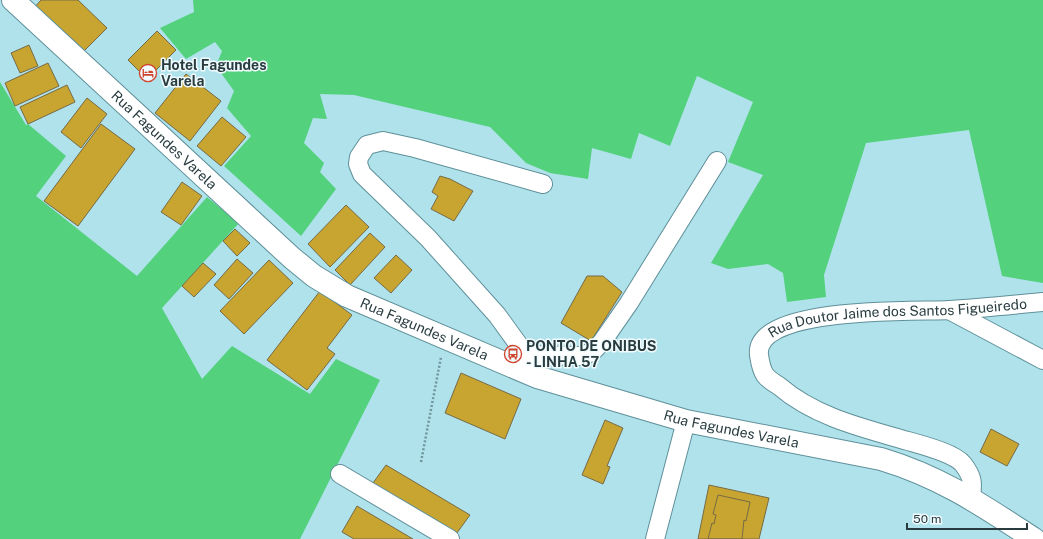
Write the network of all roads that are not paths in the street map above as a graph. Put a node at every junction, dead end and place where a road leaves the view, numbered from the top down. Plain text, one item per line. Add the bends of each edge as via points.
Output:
1 (13, 0) edge
2 (717, 161) dead end
3 (543, 184) dead end
4 (1043, 302) edge
5 (949, 310) junction
6 (1043, 360) edge
7 (524, 363) junction
8 (686, 421) junction
9 (340, 474) dead end
10 (971, 498) junction
11 (450, 539) edge
12 (655, 539) edge
13 (1034, 539) edge

1 - 7 main road, Rua Fagundes Varela via 314,276 347,296
2 - 7 street via 602,342 592,352 580,356
3 - 7 street via 383,141 367,145 359,157 358,164 362,174 372,185 428,238 497,314
4 - 5 street, Rua Doutor Jaime dos Santos Figueiredo
5 - 6 street
5 - 10 street, Rua Doutor Jaime dos Santos Figueiredo via 832,314 808,319 773,330 762,341 758,352 766,376 822,415 938,450 962,463 973,480
7 - 8 main road, Rua Fagundes Varela via 550,381
8 - 10 main road, Rua Fagundes Varela via 880,459 912,469
8 - 12 street
9 - 11 street
10 - 13 main road, Rua Fagundes Varela

